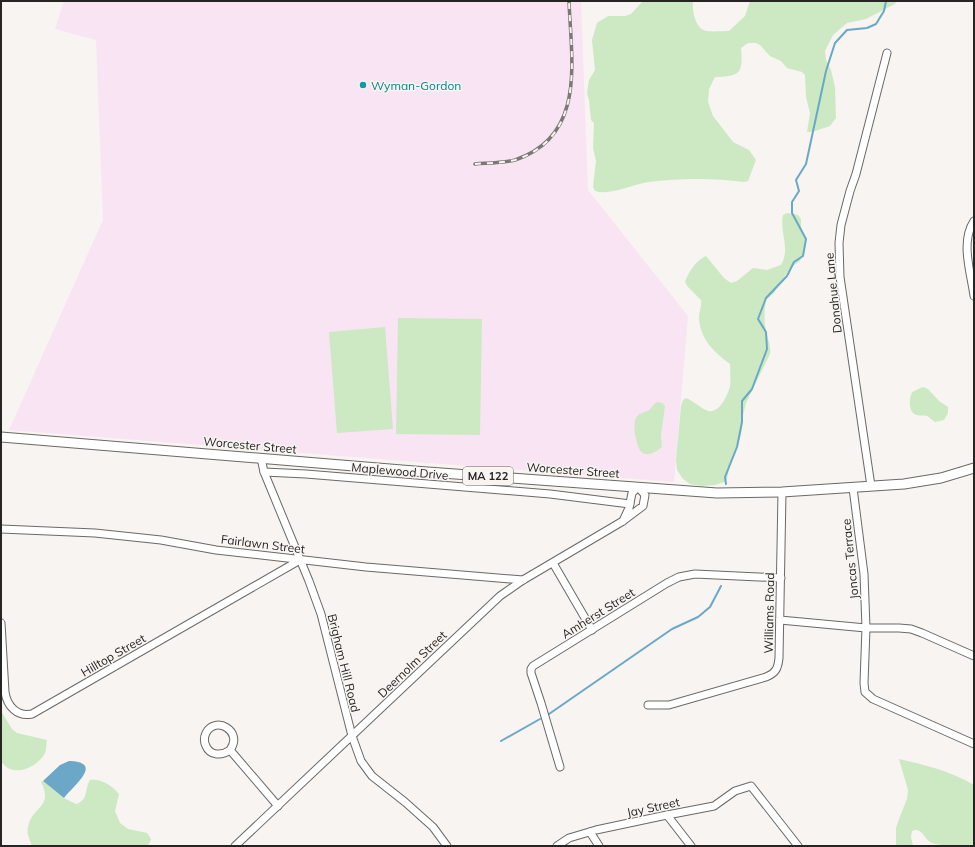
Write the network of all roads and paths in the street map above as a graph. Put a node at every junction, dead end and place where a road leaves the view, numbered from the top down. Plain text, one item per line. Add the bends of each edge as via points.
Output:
1 (887, 53) dead end
2 (974, 221) edge
3 (974, 296) edge
4 (1, 437) edge
5 (261, 458) junction
6 (974, 468) edge
7 (264, 472) junction
8 (871, 486) junction
9 (638, 487) junction
10 (853, 488) junction
11 (782, 492) junction
12 (630, 504) junction
13 (623, 521) junction
14 (1, 529) edge
15 (300, 560) junction
16 (552, 562) junction
17 (780, 578) junction
18 (523, 580) junction
19 (780, 620) junction
20 (1, 623) edge
21 (866, 628) junction
22 (592, 630) junction
23 (974, 656) edge
24 (648, 705) dead end
25 (352, 736) junction
26 (974, 744) edge
27 (230, 750) junction
28 (560, 767) dead end
29 (278, 806) junction
30 (667, 815) junction
31 (590, 832) junction
32 (235, 846) edge
33 (447, 846) edge
34 (557, 846) edge
35 (599, 846) edge
36 (691, 846) edge
37 (798, 846) edge

1 - 8 street, Donahue Lane via 848,196 839,239 840,277
2 - 3 street via 967,241
4 - 5 main road, Worcester Street / MA 122
5 - 7 street, Brigham Hill Road
5 - 9 main road, Worcester Street / MA 122
6 - 8 main road, Worcester Street / MA 122 via 929,481
7 - 12 street, Maplewood Drive via 534,493
7 - 15 street, Brigham Hill Road
8 - 10 main road, Worcester Street / MA 122
9 - 11 main road, Worcester Street / MA 122 via 717,493
9 - 12 street via 632,493
9 - 13 street, Deernolm Street via 644,495 643,506
10 - 11 main road, Worcester Street / MA 122
10 - 21 street, Joncas Terrace via 864,574
11 - 17 street, Williams Road
12 - 13 street
13 - 16 street, Deernolm Street
14 - 15 street, Fairlawn Street via 95,533
15 - 18 street, Fairlawn Street
15 - 20 street, Hilltop Street via 32,714 16,712 7,701
15 - 25 street, Brigham Hill Road via 324,624
16 - 18 street, Deernolm Street
16 - 22 street
17 - 19 street, Williams Road
17 - 22 street, Amherst Street via 699,574 679,576
18 - 25 street, Deernolm Street via 489,605
19 - 21 street
19 - 24 street, Williams Road via 779,658 773,674 669,705
21 - 23 street via 911,629
21 - 26 street, Joncas Terrace via 864,690 867,695
22 - 28 street, Amherst Street via 531,669
25 - 29 street, Deernolm Street
25 - 33 street, Brigham Hill Road via 369,772 433,827
27 - 27 street via 222,754 210,751 204,741 208,730 220,725 229,729 234,741
27 - 29 street
29 - 32 street, Deernolm Street
30 - 31 street, Jay Street
30 - 36 street
30 - 37 street, Jay Street via 714,806 735,791 751,786
31 - 34 street, Jay Street via 569,838
31 - 35 street

